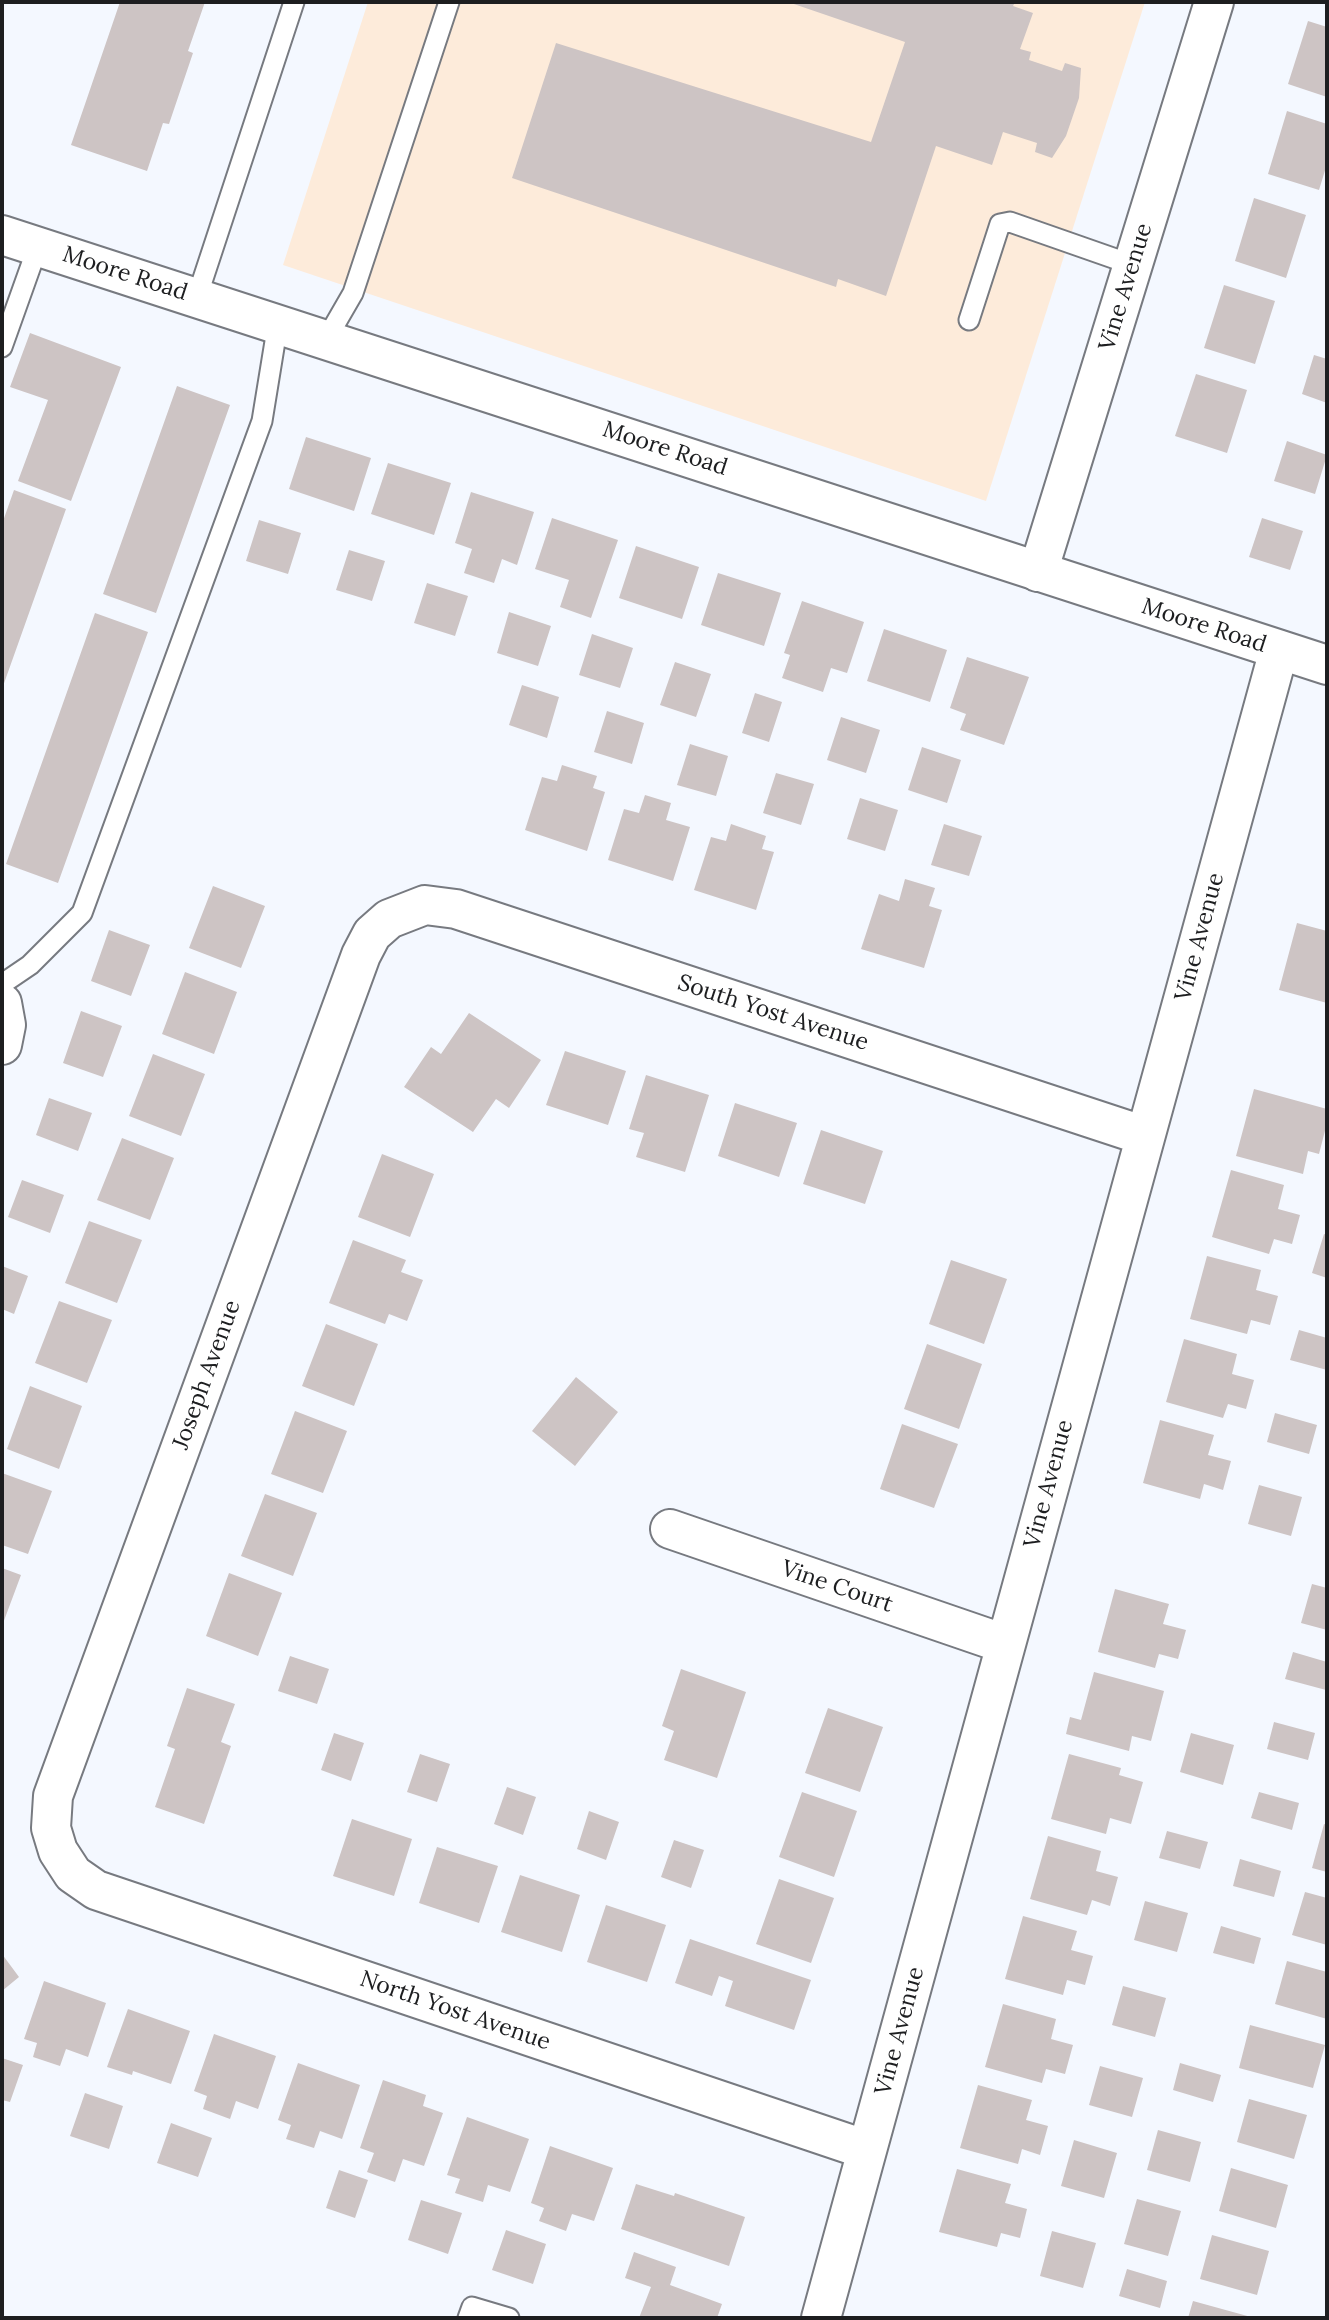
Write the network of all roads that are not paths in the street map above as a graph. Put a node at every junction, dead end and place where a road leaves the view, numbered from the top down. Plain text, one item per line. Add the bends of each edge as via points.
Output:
1 (294, 2) edge
2 (449, 2) edge
3 (1206, 4) edge
4 (2, 235) edge
5 (38, 246) junction
6 (1133, 265) junction
7 (197, 297) junction
8 (969, 320) dead end
9 (278, 323) junction
10 (327, 338) junction
11 (2, 347) edge
12 (1038, 572) junction
13 (1279, 650) junction
14 (1327, 665) edge
15 (399, 913) joint
16 (2, 984) edge
17 (2, 1003) edge
18 (2, 1045) edge
19 (1145, 1136) junction
20 (670, 1529) dead end
21 (1005, 1644) junction
22 (58, 1851) joint
23 (867, 2150) junction
24 (470, 2312) edge
25 (509, 2318) edge
26 (821, 2318) edge

1 - 7 lane
2 - 10 lane via 353,293
3 - 6 street, Vine Avenue
4 - 5 street, Moore Road
5 - 7 street, Moore Road
5 - 11 lane
6 - 8 lane via 1010,222 1000,224
6 - 12 street, Vine Avenue
7 - 9 street, Moore Road
9 - 10 street, Moore Road
9 - 16 lane via 262,421 82,913 30,965
10 - 12 street, Moore Road
12 - 13 street, Moore Road
13 - 14 street, Moore Road
13 - 19 street, Vine Avenue
15 - 19 street, South Yost Avenue via 425,905 456,909
15 - 22 street, Joseph Avenue via 373,934 361,955 53,1796 51,1828
17 - 18 street via 6,1025
19 - 21 street, Vine Avenue
20 - 21 street, Vine Court
21 - 23 street, Vine Avenue
22 - 23 street, North Yost Avenue via 73,1874 96,1890
23 - 26 street, Vine Avenue
24 - 25 lane

